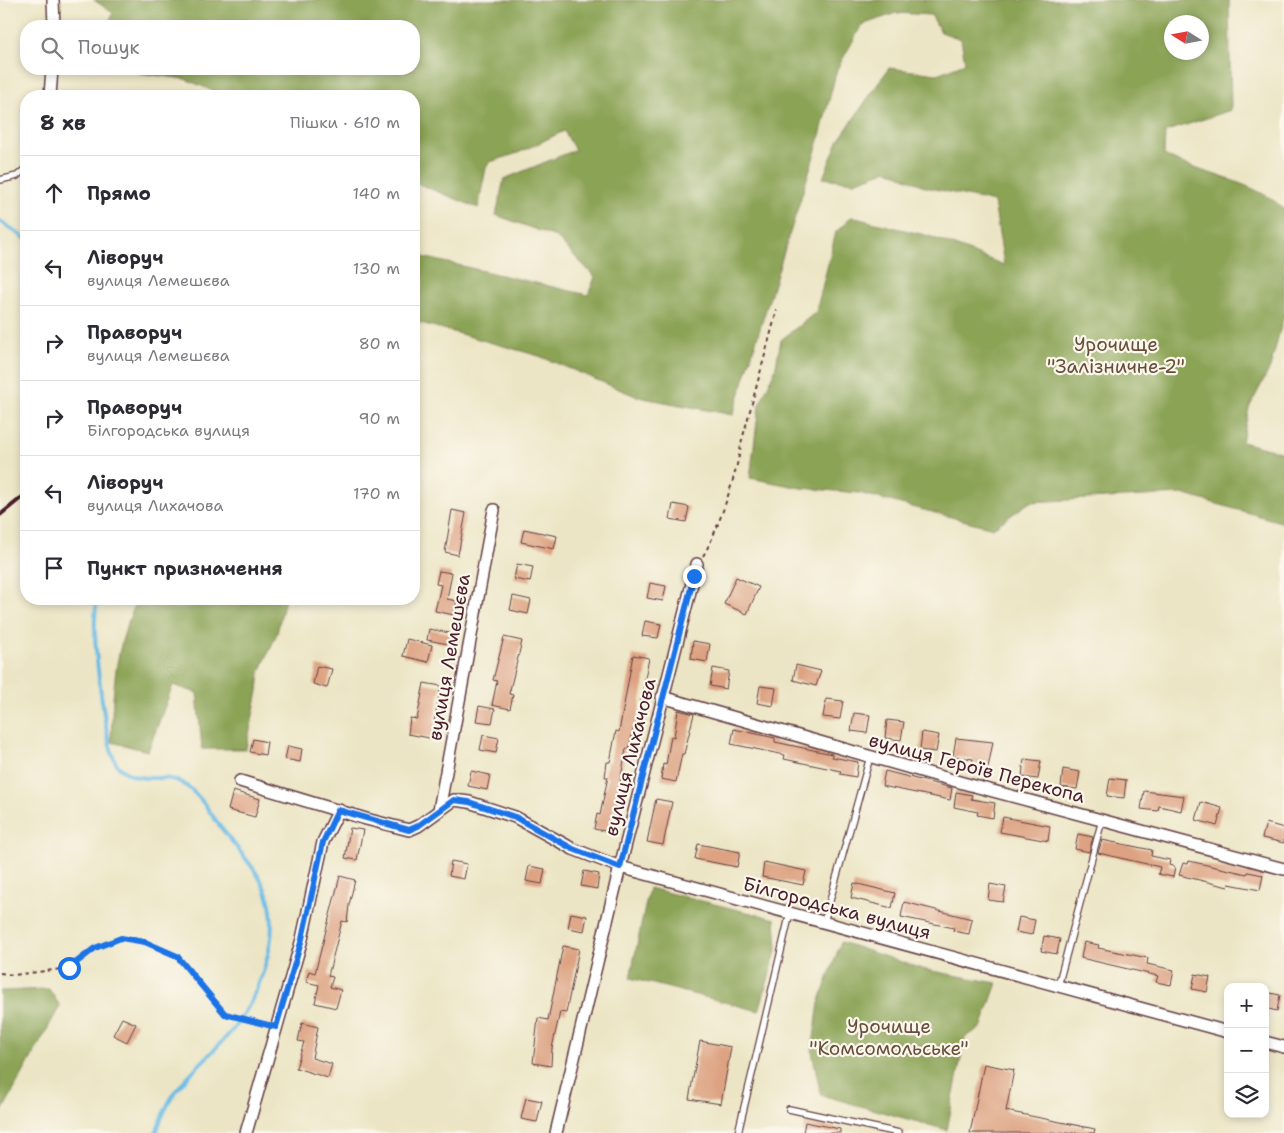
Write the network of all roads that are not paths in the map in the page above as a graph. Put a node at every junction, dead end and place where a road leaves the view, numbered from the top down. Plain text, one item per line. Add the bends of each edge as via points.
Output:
1 (53, 0) edge
2 (54, 20) edge
3 (52, 75) edge
4 (50, 90) edge
5 (20, 174) edge
6 (0, 180) edge
7 (494, 510) dead end
8 (697, 564) road end
9 (662, 697) junction
10 (870, 757) junction
11 (240, 781) dead end
12 (442, 807) junction
13 (338, 810) junction
14 (1102, 820) junction
15 (620, 867) junction
16 (1284, 869) edge
17 (790, 913) junction
18 (824, 922) junction
19 (1058, 986) junction
20 (1224, 1031) edge
21 (1269, 1043) edge
22 (1284, 1047) edge
23 (789, 1109) dead end
24 (246, 1133) edge
25 (556, 1133) edge
26 (738, 1133) edge
27 (899, 1133) edge

1 - 2 street
3 - 4 street
5 - 6 lane
7 - 12 street, вулиця Лемешєва
8 - 9 street, вулиця Лихачова
9 - 10 street, вулиця Героїв Перекопа
9 - 15 street, вулиця Лихачова
10 - 14 street, вулиця Героїв Перекопа
10 - 18 lane
11 - 13 street
12 - 13 street via 409,830
12 - 15 street, Білгородська вулиця via 454,800 496,810 573,849
13 - 24 street via 323,842 302,939
14 - 16 street, вулиця Героїв Перекопа
14 - 19 lane
15 - 17 street, Білгородська вулиця
15 - 25 street, вулиця Лихачова
17 - 18 street, Білгородська вулиця
17 - 26 lane
18 - 19 street, Білгородська вулиця
19 - 20 street, Білгородська вулиця
21 - 22 street
23 - 27 lane

